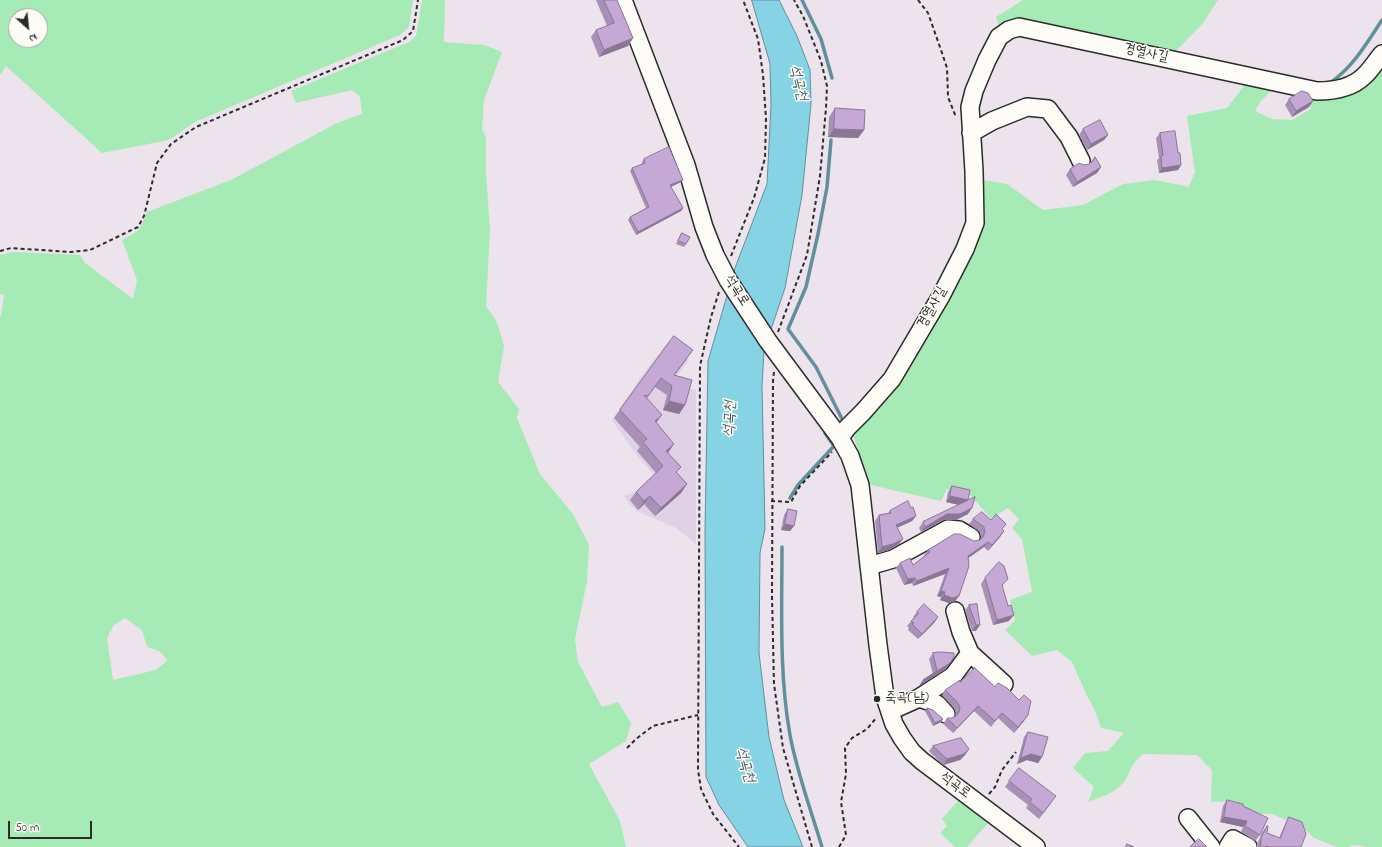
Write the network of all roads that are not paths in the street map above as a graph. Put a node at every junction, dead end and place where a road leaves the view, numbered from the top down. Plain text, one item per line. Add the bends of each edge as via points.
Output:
1 (623, 0) edge
2 (1382, 54) edge
3 (971, 133) junction
4 (1081, 162) edge
5 (840, 438) junction
6 (971, 537) dead end
7 (869, 566) junction
8 (955, 611) dead end
9 (970, 653) junction
10 (1004, 684) dead end
11 (919, 698) junction
12 (890, 711) junction
13 (946, 714) dead end
14 (1188, 818) dead end
15 (1036, 847) edge
16 (1211, 847) edge
17 (1228, 847) edge
18 (1248, 847) edge

1 - 5 street, 석곡로 via 686,165 715,255 773,347
2 - 3 street, 경열사길 via 1364,76 1351,85 1330,91 1317,91 1020,27 1009,30 999,37 987,60 970,107
3 - 4 street via 1027,107 1048,109 1069,137
3 - 5 street, 경열사길 via 975,223 965,249 941,296 892,379
5 - 7 street, 석곡로 via 850,456 860,485
6 - 7 street via 959,530 948,529 893,559
7 - 12 street, 석곡로 via 885,697
8 - 9 street
9 - 10 street
9 - 11 street via 953,676
11 - 12 street
11 - 13 street via 937,704
12 - 15 street, 석곡로 via 894,724 912,752
14 - 16 street
17 - 18 street via 1233,839

